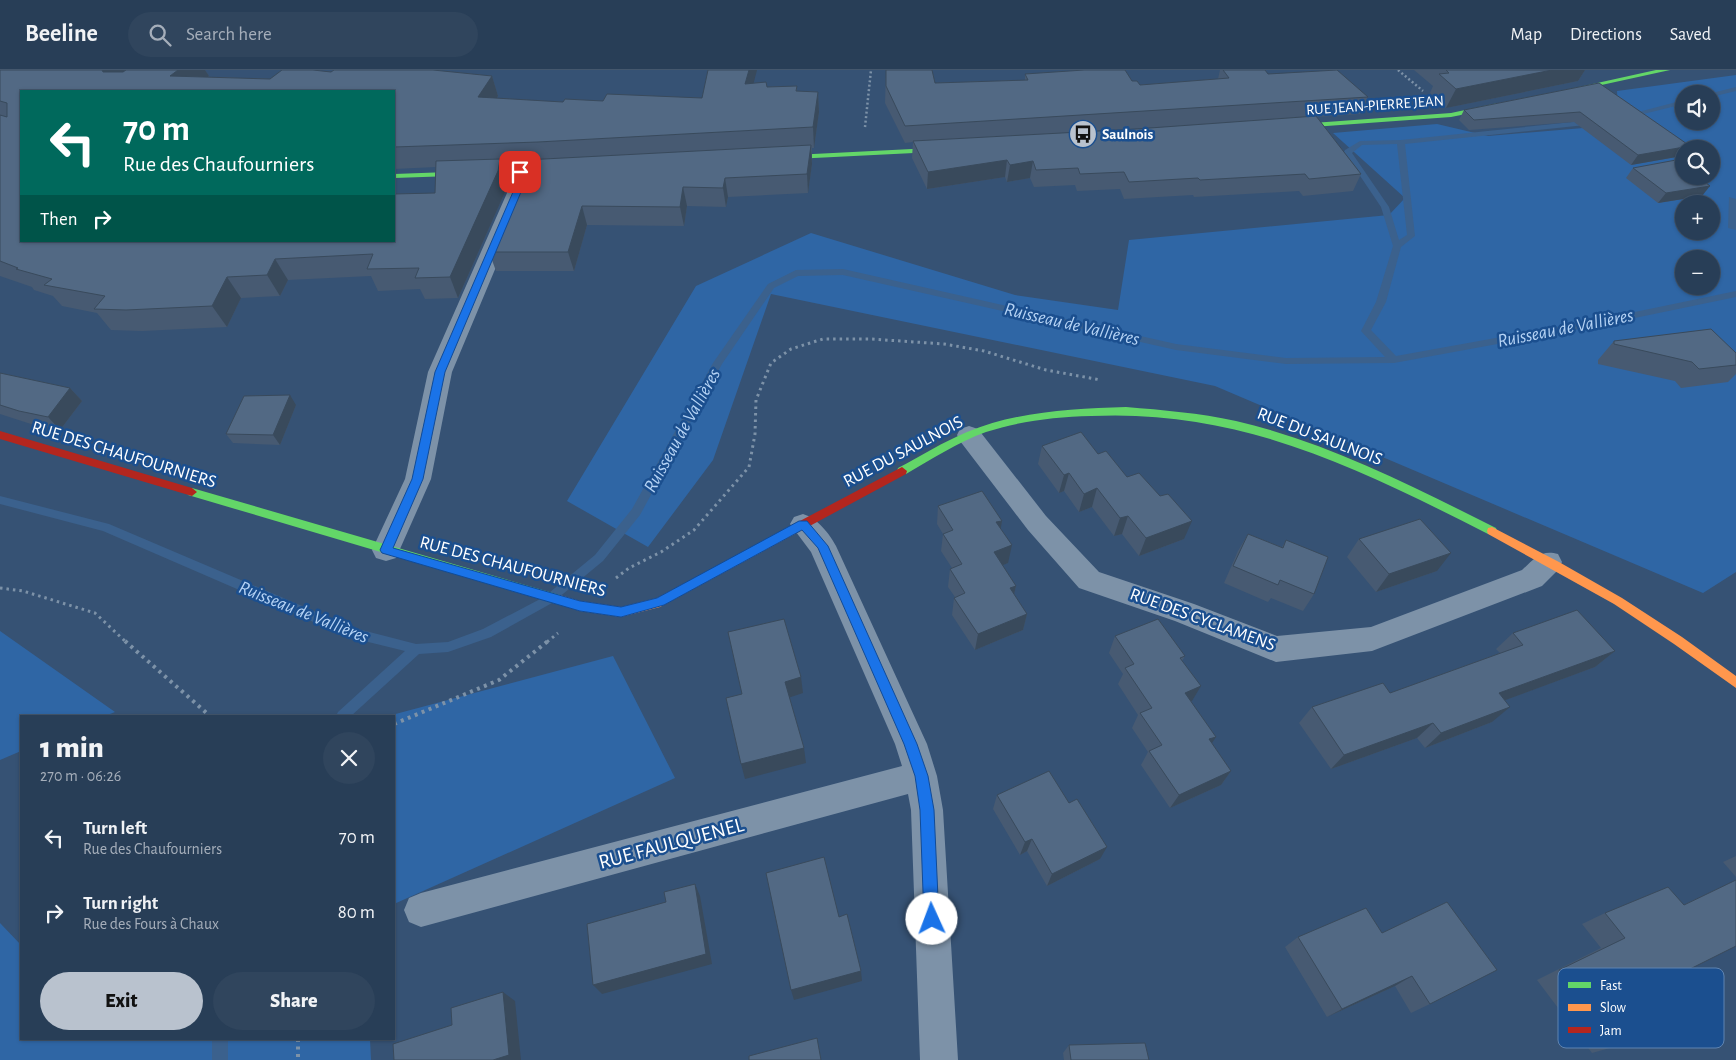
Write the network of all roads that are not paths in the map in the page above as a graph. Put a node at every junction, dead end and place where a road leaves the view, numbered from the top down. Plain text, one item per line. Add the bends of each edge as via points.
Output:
1 (1666, 70) edge
2 (1551, 93) edge
3 (1505, 103) edge
4 (1276, 128) edge
5 (964, 148) edge
6 (766, 159) edge
7 (572, 170) edge
8 (520, 172) junction
9 (395, 176) edge
10 (0, 435) edge
11 (969, 435) junction
12 (803, 524) junction
13 (386, 550) junction
14 (1548, 562) junction
15 (1736, 683) edge
16 (921, 776) junction
17 (422, 910) dead end
18 (939, 1060) edge

1 - 2 street
3 - 4 street, RUE JEAN-PIERRE JEAN via 1451,115
5 - 6 street
7 - 8 street
8 - 9 street
8 - 13 street via 517,192 440,372 418,479
10 - 13 street, RUE DES CHAUFOURNIERS
11 - 12 street, RUE DU SAULNOIS
11 - 14 street, RUE DU SAULNOIS via 1030,417 1066,411 1150,411 1197,416 1285,438 1385,480
11 - 14 street, RUE DES CYCLAMENS via 1036,523 1089,580 1184,612 1276,649 1372,639 1532,578
12 - 13 street, RUE DES CHAUFOURNIERS via 660,602 621,612 585,607
12 - 16 street via 822,546 911,744
14 - 15 street, RUE DU SAULNOIS via 1665,629
16 - 17 street, RUE FAULQUENEL
16 - 18 street via 927,810

